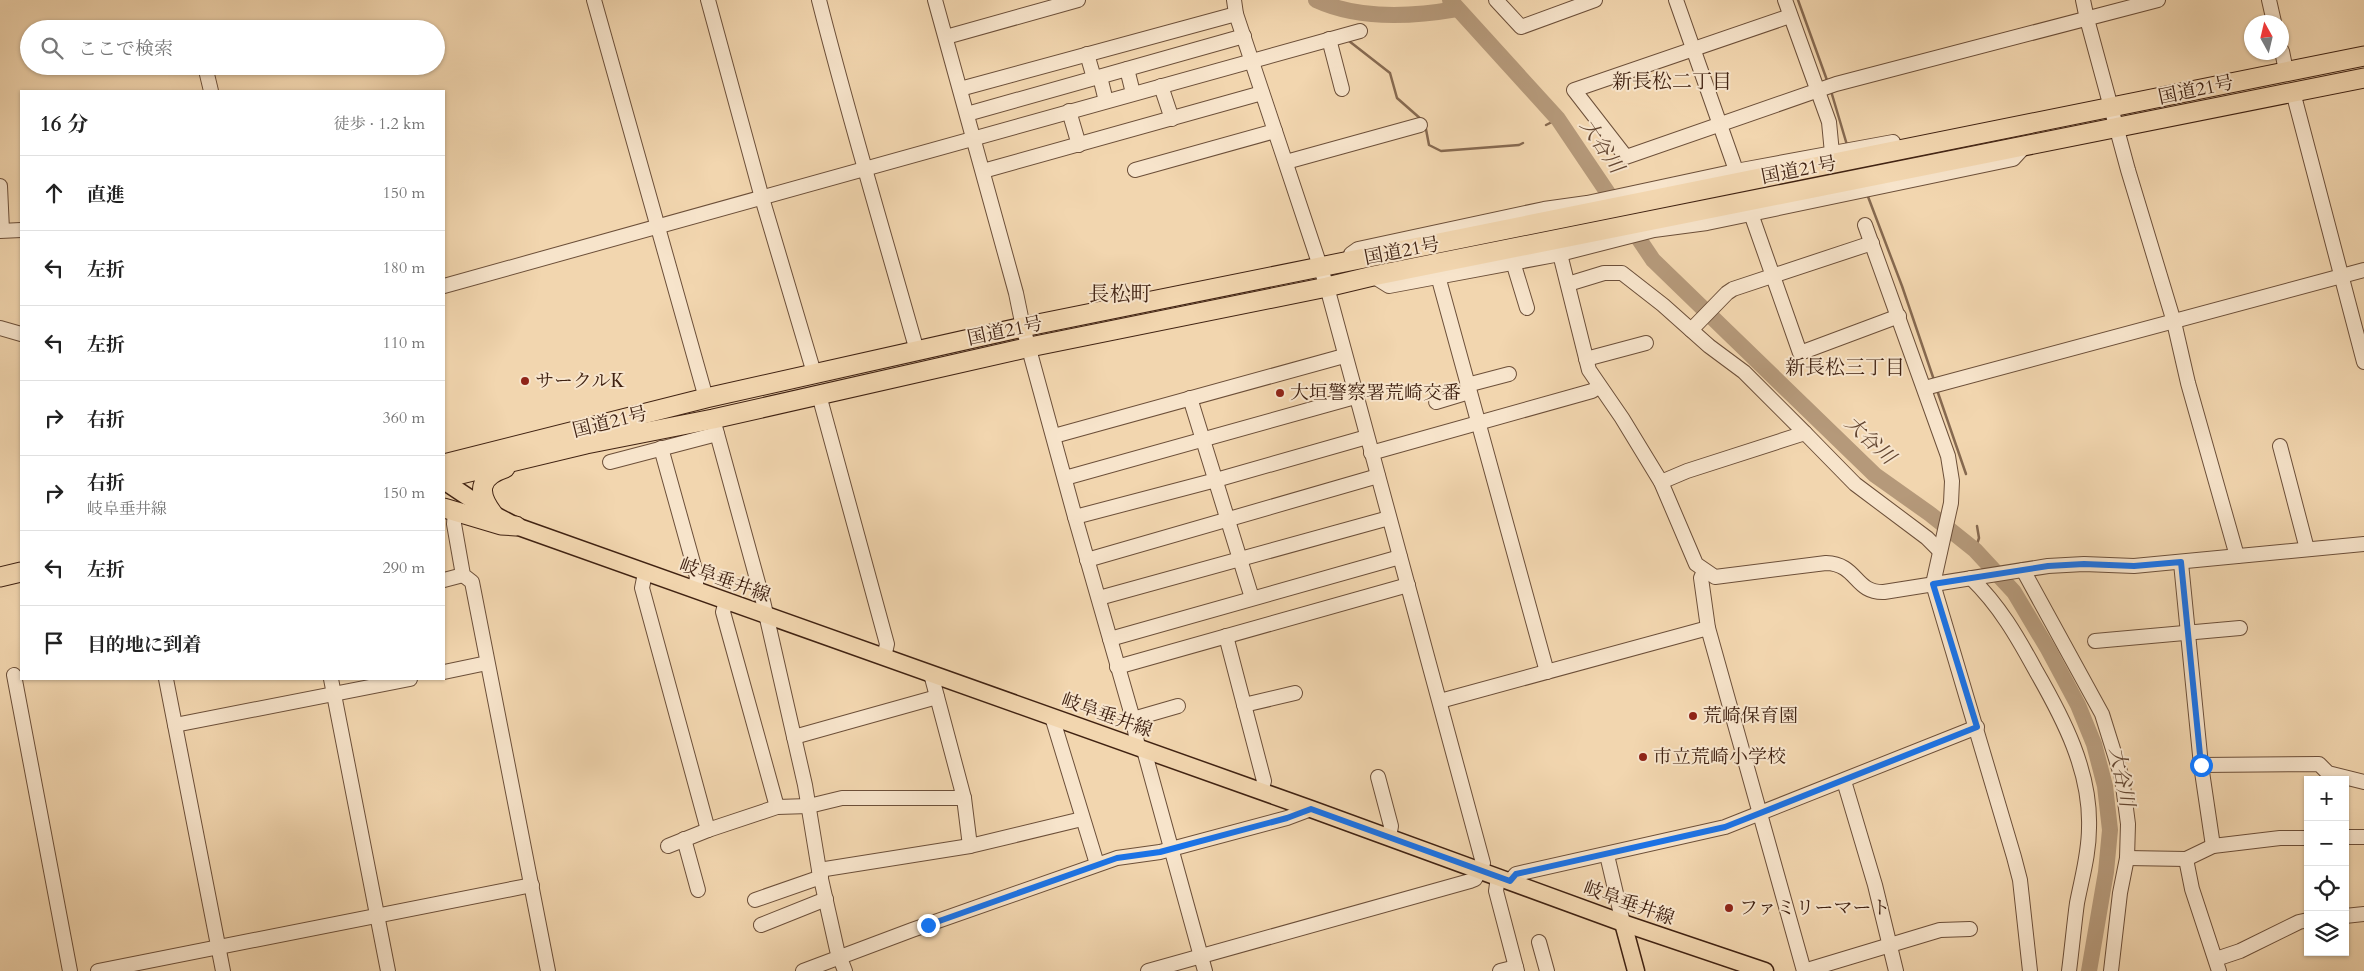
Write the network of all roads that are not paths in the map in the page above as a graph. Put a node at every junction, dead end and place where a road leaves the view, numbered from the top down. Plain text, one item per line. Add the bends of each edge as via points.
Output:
1 (594, 0) edge
2 (708, 0) edge
3 (819, 0) edge
4 (935, 0) edge
5 (1078, 0) edge
6 (1234, 0) edge
7 (1496, 0) edge
8 (1595, 0) edge
9 (1676, 0) edge
10 (1785, 0) edge
11 (2083, 0) edge
12 (2158, 0) edge
13 (2269, 0) edge
14 (1236, 14) junction
15 (2272, 15) edge
16 (1790, 16) junction
17 (2087, 19) junction
18 (1360, 30) dead end
19 (1244, 36) junction
20 (946, 37) junction
21 (1329, 39) junction
22 (1692, 50) junction
23 (1087, 54) junction
24 (2364, 56) edge
25 (1252, 60) junction
26 (2284, 60) edge
27 (1127, 69) junction
28 (2286, 71) junction
29 (207, 75) edge
30 (1097, 78) junction
31 (2364, 78) edge
32 (1161, 86) junction
33 (1826, 88) junction
34 (960, 89) junction
35 (1342, 89) dead end
36 (211, 90) edge
37 (2293, 92) junction
38 (1133, 93) junction
39 (1262, 93) junction
40 (1106, 101) junction
41 (2111, 107) junction
42 (1069, 111) junction
43 (967, 114) junction
44 (1172, 119) junction
45 (1420, 125) dead end
46 (1719, 125) junction
47 (2117, 128) junction
48 (1275, 131) junction
49 (974, 138) junction
50 (1940, 142) junction
51 (1079, 145) junction
52 (1838, 157) junction
53 (1286, 162) junction
54 (866, 170) junction
55 (1135, 170) dead end
56 (983, 171) junction
57 (1737, 173) junction
58 (1866, 184) junction
59 (0, 186) edge
60 (762, 198) junction
61 (1638, 198) junction
62 (1750, 211) junction
63 (1865, 225) dead end
64 (1650, 226) junction
65 (658, 227) junction
66 (1, 230) edge
67 (20, 230) edge
68 (1606, 235) junction
69 (1872, 243) junction
70 (1560, 254) junction
71 (1513, 262) junction
72 (1321, 268) junction
73 (2364, 270) edge
74 (1373, 276) junction
75 (1438, 276) junction
76 (1774, 276) junction
77 (2340, 276) junction
78 (1568, 284) junction
79 (445, 286) edge
80 (1326, 287) junction
81 (1527, 308) dead end
82 (1899, 316) junction
83 (2174, 322) junction
84 (1023, 326) junction
85 (0, 328) edge
86 (1694, 328) junction
87 (20, 334) edge
88 (1646, 343) dead end
89 (1030, 347) junction
90 (917, 351) junction
91 (1344, 356) junction
92 (1586, 359) junction
93 (2364, 362) edge
94 (814, 373) junction
95 (1509, 374) dead end
96 (1598, 387) junction
97 (1925, 388) junction
98 (1468, 389) junction
99 (819, 395) junction
100 (1355, 397) junction
101 (706, 398) junction
102 (1190, 398) junction
103 (1436, 402) dead end
104 (1478, 423) junction
105 (715, 426) junction
106 (1805, 433) junction
107 (1054, 436) junction
108 (1366, 437) junction
109 (1203, 439) junction
110 (586, 444) junction
111 (2280, 446) dead end
112 (661, 448) junction
113 (1371, 453) junction
114 (610, 462) dead end
115 (445, 464) edge
116 (1378, 476) junction
117 (1065, 478) junction
118 (445, 480) edge
119 (1216, 480) junction
120 (445, 481) edge
121 (1661, 482) junction
122 (449, 509) edge
123 (493, 514) junction
124 (1075, 517) junction
125 (1389, 518) junction
126 (1228, 519) junction
127 (516, 526) junction
128 (2364, 544) edge
129 (1941, 547) junction
130 (2307, 549) junction
131 (2237, 556) junction
132 (1400, 557) junction
133 (1240, 559) junction
134 (1088, 560) junction
135 (2181, 562) junction
136 (2020, 570) junction
137 (1704, 571) junction
138 (20, 572) edge
139 (645, 573) junction
140 (464, 575) junction
141 (0, 577) edge
142 (1973, 577) junction
143 (445, 580) edge
144 (1933, 584) junction
145 (1408, 585) junction
146 (695, 589) junction
147 (1098, 598) junction
148 (1252, 598) junction
149 (726, 601) junction
150 (766, 615) junction
151 (1708, 628) junction
152 (2240, 628) dead end
153 (2189, 631) junction
154 (1226, 636) junction
155 (1110, 639) junction
156 (2095, 641) dead end
157 (884, 658) junction
158 (487, 663) junction
159 (1117, 666) junction
160 (445, 672) edge
161 (1547, 672) junction
162 (931, 674) junction
163 (14, 675) dead end
164 (166, 680) edge
165 (331, 680) edge
166 (405, 680) edge
167 (1295, 693) dead end
168 (334, 694) junction
169 (937, 697) junction
170 (1440, 701) junction
171 (1244, 705) junction
172 (1178, 706) dead end
173 (1052, 717) junction
174 (1133, 719) junction
175 (175, 726) junction
176 (1977, 727) junction
177 (794, 737) junction
178 (1141, 749) junction
179 (2201, 765) junction
180 (1378, 777) dead end
181 (1844, 781) junction
182 (2364, 782) edge
183 (1261, 791) junction
184 (964, 798) junction
185 (809, 806) junction
186 (777, 807) junction
187 (1311, 809) junction
188 (1760, 814) junction
189 (1082, 819) junction
190 (708, 830) junction
191 (1388, 837) junction
192 (2349, 837) edge
193 (2364, 837) edge
194 (2304, 838) edge
195 (684, 839) junction
196 (668, 846) dead end
197 (970, 846) junction
198 (2213, 846) junction
199 (1173, 849) junction
200 (1607, 855) junction
201 (2127, 858) junction
202 (2186, 859) junction
203 (1097, 864) junction
204 (1480, 870) junction
205 (820, 873) junction
206 (1504, 879) junction
207 (532, 886) junction
208 (698, 890) dead end
209 (826, 899) junction
210 (755, 900) dead end
211 (2364, 914) edge
212 (377, 916) junction
213 (2349, 916) edge
214 (2304, 921) edge
215 (1623, 923) junction
216 (762, 924) dead end
217 (1970, 928) dead end
218 (1539, 942) dead end
219 (1890, 947) junction
220 (218, 948) junction
221 (1201, 956) junction
222 (841, 957) junction
223 (2217, 965) edge
224 (1516, 969) edge
225 (70, 971) edge
226 (98, 971) edge
227 (223, 971) edge
228 (388, 971) edge
229 (548, 971) edge
230 (803, 971) edge
231 (845, 971) edge
232 (1148, 971) edge
233 (1205, 971) edge
234 (1500, 971) edge
235 (1546, 971) edge
236 (1636, 971) edge
237 (1764, 971) edge
238 (1804, 971) edge
239 (1896, 971) edge
240 (2030, 971) edge
241 (2069, 971) edge
242 (2111, 971) edge

1 - 65 street
2 - 60 street
3 - 54 street via 849,119
4 - 20 street
5 - 20 street
6 - 14 street
7 - 8 street via 1521,27
9 - 22 street
10 - 16 street
11 - 17 street
12 - 17 street
13 - 15 street
14 - 19 street
14 - 23 street
16 - 22 street
16 - 33 street
17 - 33 street
17 - 41 street
18 - 21 street
19 - 25 street
19 - 27 street
20 - 34 street
21 - 25 street
21 - 35 street
22 - 46 street
22 - 46 street via 1574,90 1626,157
23 - 30 street
23 - 34 street
24 - 28 highway, 国道21号
25 - 32 street
25 - 39 street
26 - 28 street
27 - 30 street
27 - 38 street
28 - 41 highway, 国道21号
29 - 36 street
30 - 40 street
30 - 43 street
31 - 37 highway, 国道21号
32 - 38 street
32 - 44 street
33 - 46 street
33 - 52 street via 1829,122
34 - 43 street
37 - 47 highway, 国道21号
37 - 77 street
38 - 40 street
39 - 44 street
39 - 48 street
40 - 42 street
41 - 47 street
41 - 50 highway, 国道21号
42 - 49 street
42 - 51 street
43 - 49 street
44 - 51 street
45 - 53 street
46 - 57 street
47 - 58 highway, 国道21号
47 - 83 street
48 - 53 street
48 - 55 street
49 - 54 street
49 - 56 street
50 - 52 highway, 国道21号 via 1874,155
50 - 52 street via 1923,137
51 - 56 street
52 - 57 street
52 - 61 highway, 国道21号
53 - 72 street
54 - 60 street
54 - 90 street
56 - 84 street
57 - 61 street
58 - 62 street
58 - 64 highway, 国道21号
59 - 66 street
60 - 65 street
60 - 94 street
61 - 72 highway, 国道21号
62 - 64 street via 1707,223
62 - 76 street
63 - 69 street
64 - 68 highway, 国道21号
65 - 79 street
65 - 101 street
66 - 67 street
68 - 70 street
68 - 74 highway, 国道21号
69 - 76 street
69 - 82 street
70 - 71 street
70 - 78 street
71 - 75 street
71 - 81 street
72 - 80 street
72 - 84 highway, 国道21号
73 - 77 street
74 - 75 street via 1388,286
74 - 80 highway, 国道21号
75 - 98 street
76 - 82 street via 1800,353
76 - 86 street via 1733,289
77 - 83 street
77 - 93 street
78 - 86 street via 1604,273 1622,273
78 - 92 street
80 - 89 highway, 国道21号
80 - 91 street
82 - 97 street
83 - 97 street
83 - 131 street
84 - 89 street
84 - 90 highway, 国道21号
85 - 87 street
86 - 106 street via 1751,378
88 - 92 street
89 - 99 highway, 国道21号
89 - 107 street
90 - 94 highway, 国道21号
91 - 100 street
91 - 102 street
92 - 96 street
94 - 101 highway, 国道21号
95 - 98 street
96 - 104 street
96 - 121 street via 1622,418
97 - 129 street via 1948,456 1952,481
98 - 103 street
98 - 104 street
99 - 105 highway, 国道21号
99 - 157 street via 887,644
100 - 108 street
100 - 109 street
101 - 115 highway, 国道21号
102 - 107 street
102 - 109 street
104 - 113 street
104 - 161 street
105 - 110 highway, 国道21号
105 - 112 street
105 - 150 street
106 - 121 street
106 - 129 street via 1855,484
107 - 117 street
108 - 113 street
108 - 119 street
109 - 117 street
109 - 119 street
110 - 118 highway, 国道21号
110 - 123 highway via 494,472 487,478 482,493
111 - 130 street
112 - 114 street
112 - 146 street via 697,577
113 - 116 street
116 - 125 street
116 - 126 street
117 - 124 street
119 - 124 street
119 - 126 street
120 - 123 main road, 岐阜垂井線
121 - 137 street via 1696,564
122 - 127 highway via 501,525
122 - 140 street
123 - 127 main road, 岐阜垂井線
124 - 134 street
125 - 132 street
125 - 133 street
126 - 133 street
126 - 134 street
127 - 139 main road, 岐阜垂井線
128 - 130 street
129 - 144 street
130 - 131 street
131 - 135 street
132 - 145 street
132 - 148 street
133 - 147 street
133 - 148 street
134 - 147 street
135 - 136 street via 2134,566 2084,564
135 - 153 street
136 - 142 street
136 - 201 street via 2102,714 2122,778 2128,824
137 - 144 street via 1715,577 1838,563 1873,592
137 - 151 street via 1701,578
138 - 141 highway
139 - 146 main road, 岐阜垂井線
139 - 190 street via 642,588
140 - 143 street
140 - 158 street via 472,582
142 - 144 street
142 - 241 street via 2012,628 2056,707 2067,728 2085,784 2090,826
144 - 176 street
145 - 154 street
145 - 170 street
146 - 149 main road, 岐阜垂井線
147 - 155 street
148 - 155 street
149 - 150 main road, 岐阜垂井線
149 - 186 street via 722,612
150 - 157 main road, 岐阜垂井線
150 - 177 street
151 - 161 street
151 - 188 street
152 - 153 street
153 - 156 street
153 - 179 street
154 - 159 street
154 - 171 street
155 - 159 street
157 - 162 main road, 岐阜垂井線
158 - 160 street
158 - 207 street
159 - 174 street
161 - 170 street
162 - 169 street
162 - 173 main road, 岐阜垂井線
163 - 225 street
164 - 175 street
165 - 168 street
166 - 168 street
167 - 171 street
168 - 175 street
168 - 212 street
169 - 177 street
169 - 184 street
170 - 204 street via 1483,858
171 - 183 street via 1264,780
172 - 174 street
173 - 178 main road, 岐阜垂井線
173 - 189 street via 1072,776
174 - 178 street
175 - 220 street
176 - 181 street
176 - 240 street via 2020,880
177 - 185 street
178 - 183 main road, 岐阜垂井線
178 - 199 street
179 - 182 street via 2319,764 2328,773
179 - 198 street
180 - 191 street via 1391,826
181 - 188 street
181 - 219 street
183 - 187 main road, 岐阜垂井線
184 - 185 street via 842,798
184 - 197 street
185 - 186 street
185 - 205 street
186 - 190 street
187 - 191 main road, 岐阜垂井線
187 - 199 street
188 - 200 street via 1708,832
188 - 238 street
189 - 197 street
189 - 203 street
190 - 195 street
191 - 204 main road, 岐阜垂井線
192 - 193 street
194 - 198 street
195 - 196 street
195 - 208 street
197 - 205 street
198 - 202 street
199 - 203 street
199 - 221 street
200 - 206 street
200 - 215 street
201 - 202 street
201 - 242 street
202 - 223 street via 2192,889
203 - 222 street
204 - 206 main road, 岐阜垂井線
204 - 221 street via 1470,881
205 - 209 street
205 - 210 street
206 - 215 main road, 岐阜垂井線
206 - 224 street via 1496,891
207 - 212 street
207 - 229 street
209 - 216 street
209 - 222 street
211 - 213 street
212 - 220 street
212 - 228 street
214 - 223 street
215 - 236 main road
215 - 237 main road, 岐阜垂井線
217 - 219 street via 1940,930
218 - 235 street
219 - 238 street
219 - 239 street
220 - 226 street
220 - 227 street
221 - 232 street
221 - 233 street
222 - 230 street
222 - 231 street
224 - 234 street

